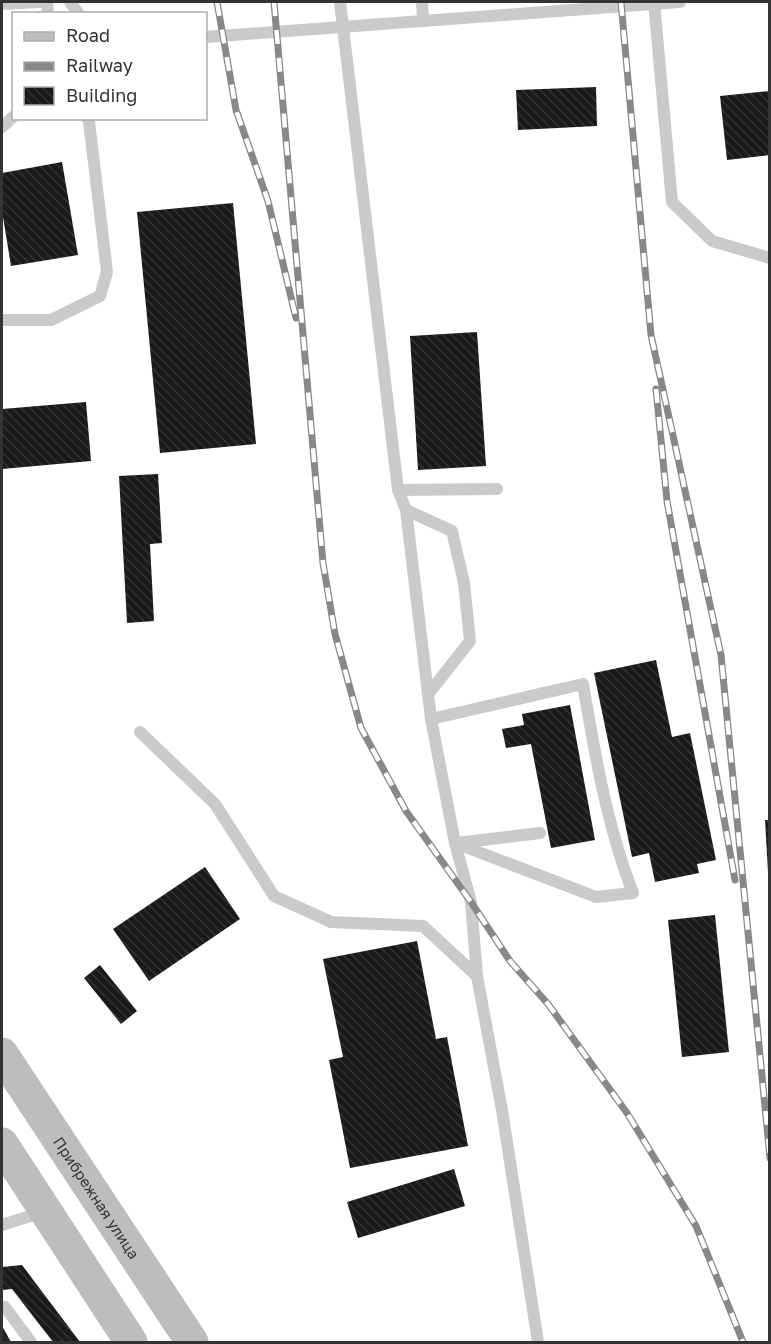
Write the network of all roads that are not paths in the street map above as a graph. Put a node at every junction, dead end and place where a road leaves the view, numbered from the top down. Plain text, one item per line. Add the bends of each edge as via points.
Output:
1 (40, 2) edge
2 (340, 2) edge
3 (422, 2) edge
4 (654, 2) edge
5 (680, 2) edge
6 (2, 4) edge
7 (423, 21) junction
8 (343, 27) junction
9 (207, 37) edge
10 (88, 120) edge
11 (770, 258) edge
12 (2, 320) edge
13 (497, 489) dead end
14 (398, 490) junction
15 (406, 510) junction
16 (429, 693) junction
17 (431, 719) junction
18 (140, 732) dead end
19 (540, 833) dead end
20 (455, 843) junction
21 (477, 976) junction
22 (2, 1054) edge
23 (2, 1144) edge
24 (45, 1212) junction
25 (2, 1225) edge
26 (2, 1307) edge
27 (31, 1342) edge
28 (130, 1342) edge
29 (192, 1342) edge
30 (538, 1342) edge

1 - 6 lane
2 - 8 lane
3 - 7 lane
4 - 5 lane
4 - 7 lane
4 - 11 lane via 672,202 712,241
7 - 8 lane
8 - 9 lane
8 - 14 lane
10 - 12 lane via 107,272 100,296 51,320
13 - 14 lane
14 - 15 lane
15 - 16 lane
15 - 16 lane via 452,531 465,583 470,641
16 - 17 lane
17 - 20 lane
17 - 20 lane via 583,684 595,756 616,843 633,892 596,897
18 - 21 lane via 215,804 274,896 331,921 423,926
19 - 20 lane
20 - 21 lane via 471,902
21 - 30 lane
22 - 29 main road, Прибрежная улица
23 - 24 main road
24 - 25 lane
24 - 28 main road
26 - 27 lane

